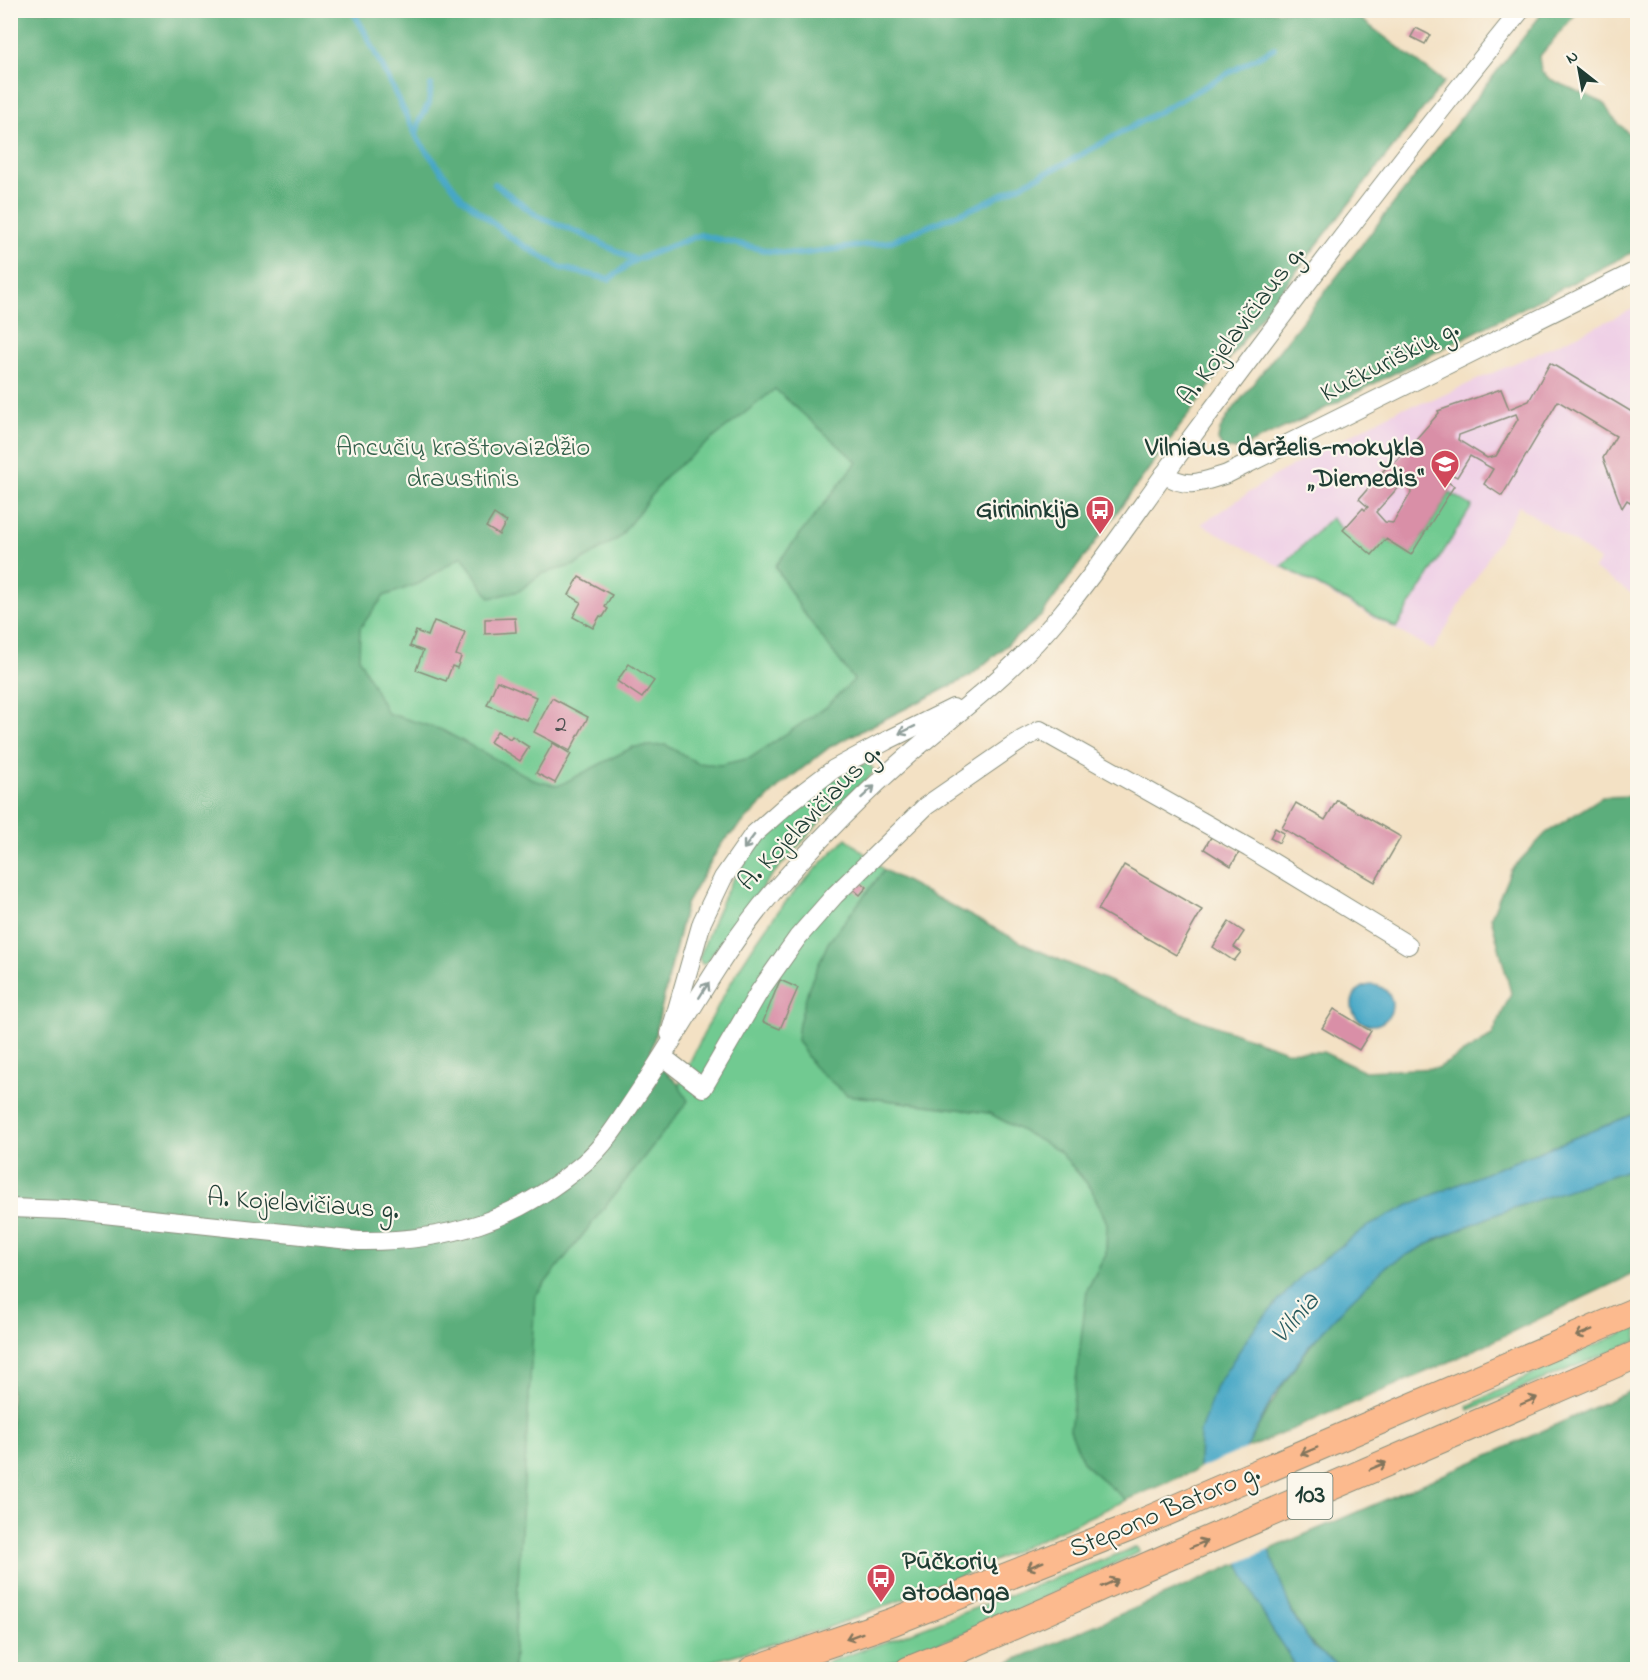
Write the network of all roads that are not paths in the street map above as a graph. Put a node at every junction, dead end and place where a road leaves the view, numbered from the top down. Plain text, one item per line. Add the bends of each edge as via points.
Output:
1 (1521, 10) edge
2 (1638, 270) edge
3 (1164, 474) junction
4 (979, 696) junction
5 (1408, 945) dead end
6 (663, 1057) junction
7 (10, 1208) edge
8 (1638, 1310) edge
9 (1638, 1354) edge
10 (752, 1670) edge
11 (909, 1670) edge

1 - 3 street, A. Kojelavičiaus g.
2 - 3 street, Kučkuriškių g. via 1227,474 1186,484
3 - 4 street, A. Kojelavičiaus g. via 1063,613 1031,649
6 -> 4 street, A. Kojelavičiaus g. via 731,947 803,857 842,816
4 -> 6 street, A. Kojelavičiaus g. via 834,769 753,835 723,878 702,922
5 - 6 street via 1249,848 1040,730 926,806 836,895 798,937 766,983 703,1088
6 - 7 street, A. Kojelavičiaus g. via 610,1136 587,1161 508,1212 458,1232 396,1242 359,1241 66,1210
8 -> 10 main road, Stepono Batoro g. / 103 via 1129,1528 892,1622
11 -> 9 main road, Stepono Batoro g. / 103

